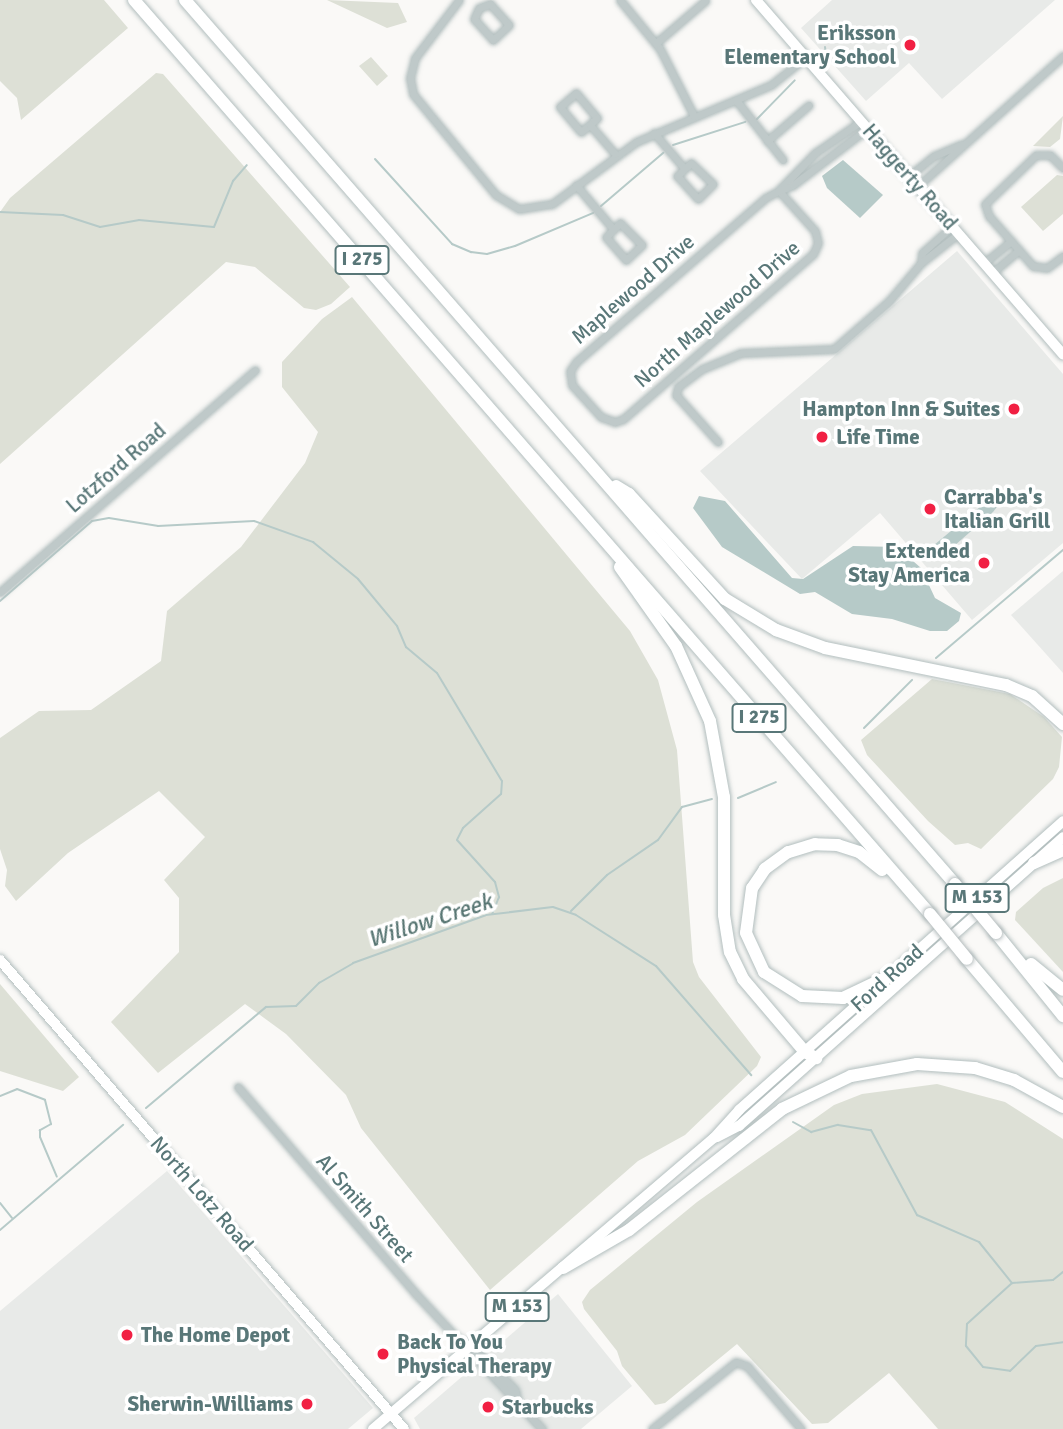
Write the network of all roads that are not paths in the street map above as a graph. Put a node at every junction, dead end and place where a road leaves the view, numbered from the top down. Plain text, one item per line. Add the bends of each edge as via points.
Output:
1 (134, 0) edge
2 (185, 0) edge
3 (459, 0) edge
4 (472, 0) edge
5 (620, 0) edge
6 (705, 1) edge
7 (760, 2) edge
8 (479, 8) junction
9 (656, 43) junction
10 (1063, 56) edge
11 (806, 57) junction
12 (736, 100) junction
13 (809, 105) dead end
14 (694, 116) junction
15 (864, 124) junction
16 (590, 125) junction
17 (654, 132) junction
18 (767, 141) junction
19 (966, 142) junction
20 (615, 155) junction
21 (783, 160) dead end
22 (684, 167) junction
23 (1063, 168) edge
24 (909, 176) junction
25 (576, 185) junction
26 (918, 186) junction
27 (779, 191) junction
28 (613, 229) junction
29 (956, 229) junction
30 (1011, 240) junction
31 (1019, 250) junction
32 (1063, 256) edge
33 (984, 263) junction
34 (993, 272) junction
35 (1063, 355) edge
36 (255, 370) dead end
37 (615, 422) joint
38 (718, 442) dead end
39 (606, 481) junction
40 (591, 520) junction
41 (0, 592) edge
42 (1063, 724) edge
43 (1063, 821) edge
44 (1063, 837) edge
45 (1063, 850) edge
46 (1034, 863) junction
47 (926, 909) junction
48 (1010, 949) junction
49 (0, 960) edge
50 (891, 975) junction
51 (1063, 990) edge
52 (1063, 1016) edge
53 (810, 1055) junction
54 (1063, 1072) edge
55 (238, 1087) dead end
56 (1063, 1107) edge
57 (563, 1268) junction
58 (472, 1346) junction
59 (391, 1414) junction
60 (373, 1429) edge
61 (404, 1429) edge
62 (542, 1429) edge
63 (652, 1429) edge
64 (801, 1429) edge

1 - 40 highway, I 275
2 - 39 highway, I 275
3 - 25 street via 412,65 411,86 418,105 511,206 528,210 547,206
4 - 8 street
5 - 9 street
6 - 9 street
7 - 11 street, Haggerty Road
8 - 8 street via 474,19 491,38 509,28 492,5
9 - 14 street
10 - 19 street
11 - 12 street via 781,79
11 - 15 street, Haggerty Road
12 - 14 street
12 - 18 street
13 - 18 street
14 - 17 street
15 - 24 street, Haggerty Road
15 - 27 street, Maplewood Drive via 815,153
16 - 16 street via 579,131 561,106 579,94 597,116
16 - 20 street
17 - 20 street
17 - 22 street
18 - 21 street
19 - 24 street via 934,156
19 - 26 street
20 - 25 street
22 - 22 street via 677,176 695,198 713,188 696,164
23 - 30 street via 1050,155 1035,155 990,194 986,212
24 - 26 street, Haggerty Road
25 - 28 street
26 - 29 street, Haggerty Road
27 - 37 street, North Maplewood Drive via 814,231 818,243 813,254
27 - 37 street, Maplewood Drive via 765,198 572,366 572,385 601,417
28 - 28 street via 607,240 624,260 629,259 642,245 623,223
29 - 33 street, Haggerty Road
29 - 38 street via 922,253 921,263 889,301 834,349 741,353 709,365 678,387 676,395
30 - 31 street
30 - 33 street
31 - 32 street via 1041,269
31 - 34 street
33 - 34 street, Haggerty Road
34 - 35 street, Haggerty Road
36 - 41 street, Lotzford Road
39 - 42 highway via 629,494 725,599 776,630 818,646 1006,685 1032,696
39 - 48 highway, I 275, bridge
40 - 47 highway, I 275
40 - 53 highway via 600,543 676,646 702,697 723,785 724,915 730,952 743,979
43 - 50 main road, Ford Road / M 153
44 - 46 main road, Ford Road / M 153
45 - 46 highway
46 - 53 main road, Ford Road / M 153
47 - 50 highway via 869,858 838,845 815,844 788,852 765,869 752,888 745,922 749,945 764,972 782,987 812,998 839,999
47 - 54 highway, I 275, bridge
48 - 51 highway
48 - 52 highway, I 275
49 - 59 street, North Lotz Road
50 - 53 main road, Ford Road / M 153
53 - 57 main road, Ford Road / M 153
55 - 58 street, Al Smith Street via 415,1293 457,1338
56 - 57 highway via 1014,1080 975,1068 917,1064 851,1076 782,1109 629,1230
57 - 58 main road, Ford Road / M 153
58 - 59 main road, Ford Road / M 153
58 - 62 street, Al Smith Street via 515,1390 516,1400
59 - 60 main road, Ford Road / M 153
59 - 61 street, North Lotz Road
63 - 64 street via 736,1362 747,1366

